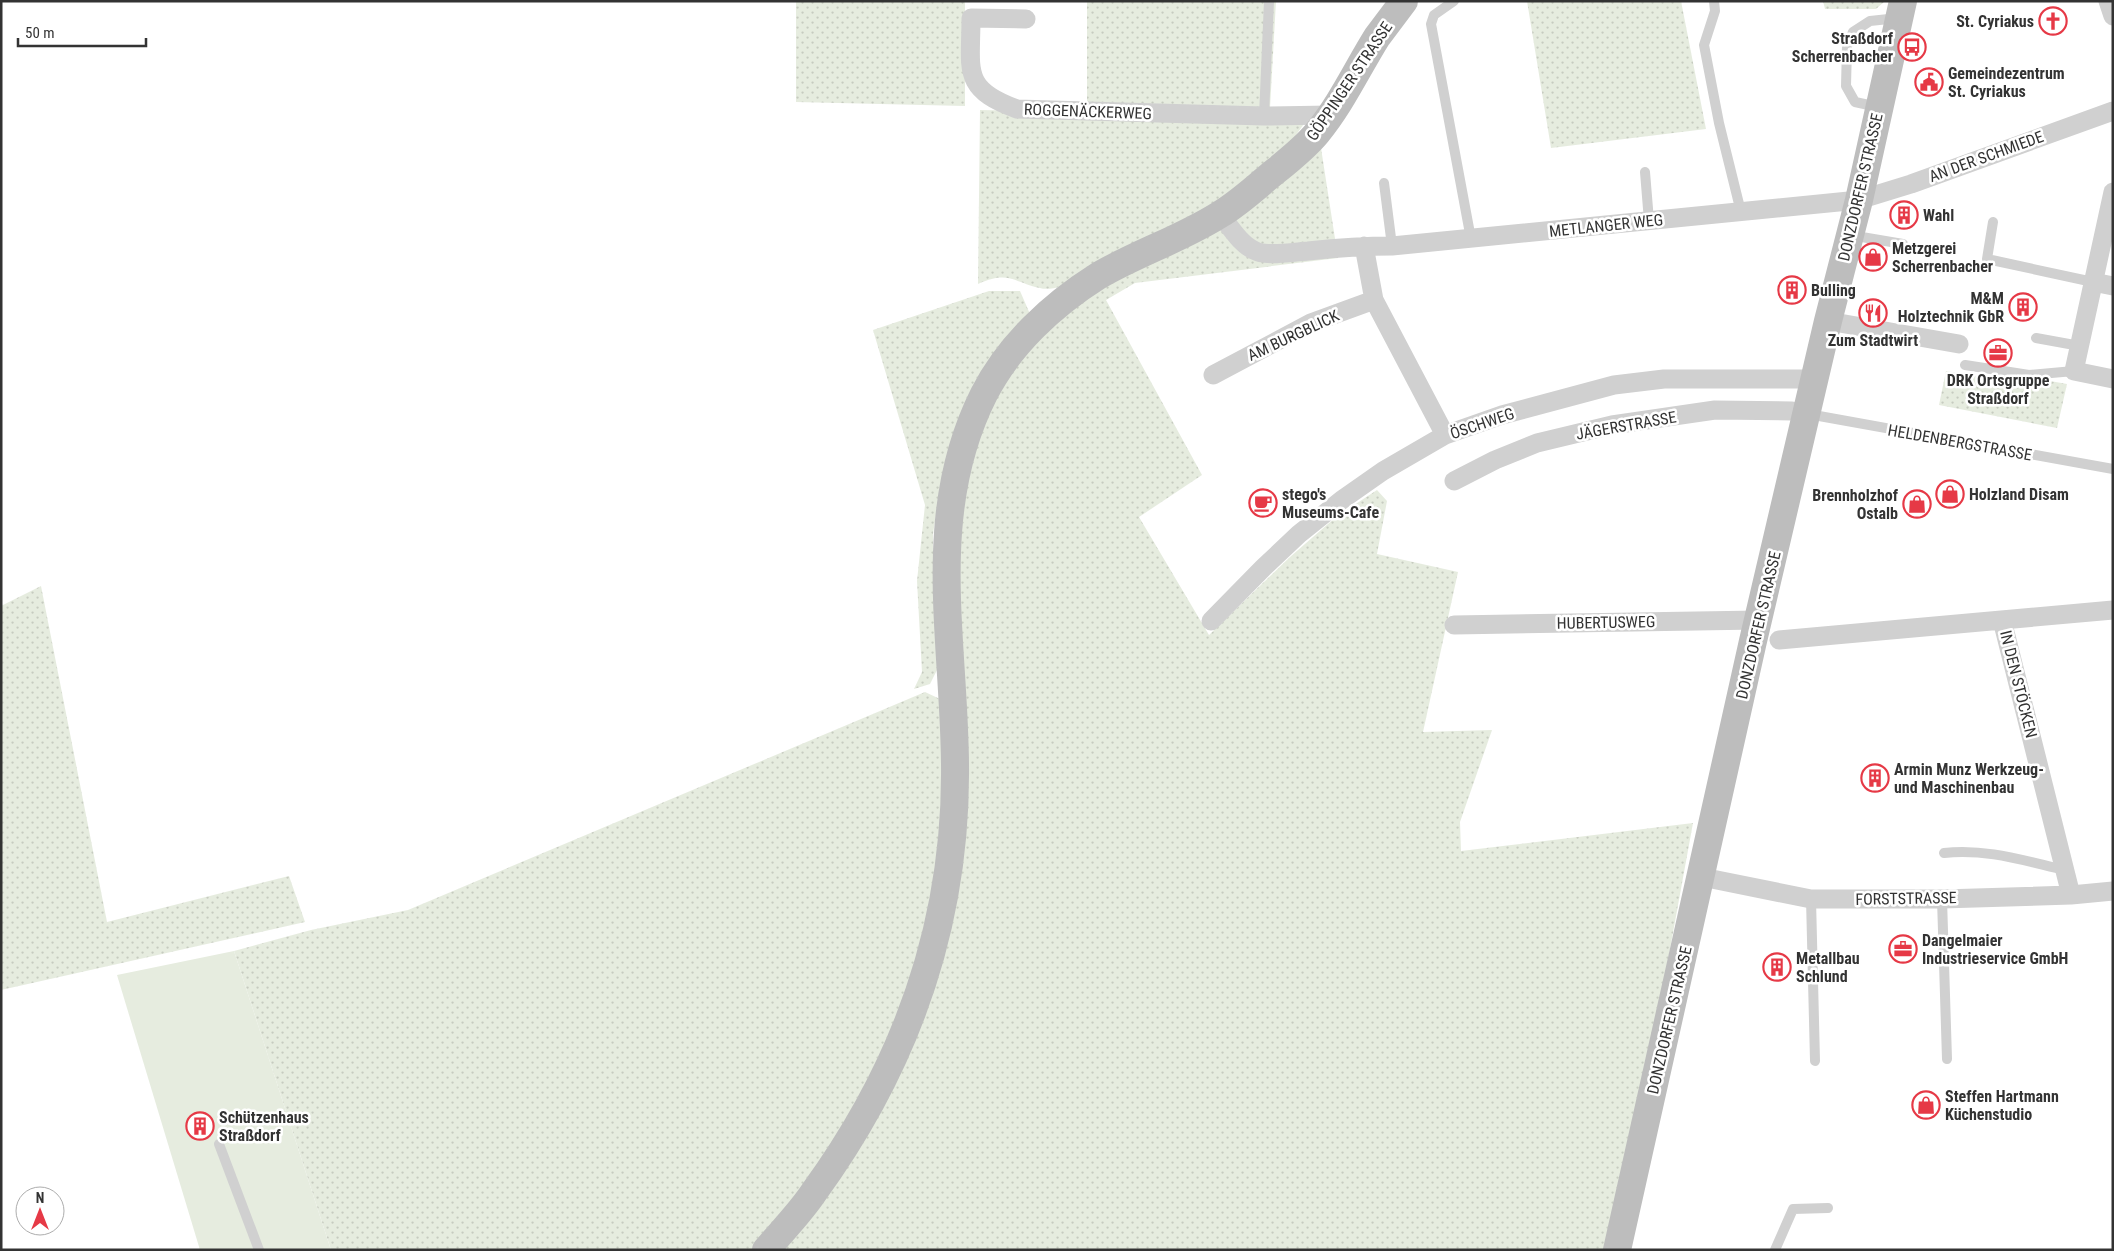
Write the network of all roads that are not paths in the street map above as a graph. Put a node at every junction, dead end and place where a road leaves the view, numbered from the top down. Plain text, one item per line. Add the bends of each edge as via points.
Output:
1 (1269, 1) edge
2 (1404, 1) edge
3 (1454, 1) edge
4 (1714, 1) edge
5 (2108, 1) edge
6 (1901, 10) edge
7 (2113, 16) edge
8 (1026, 19) dead end
9 (1878, 107) junction
10 (2113, 110) edge
11 (1330, 115) junction
12 (1264, 116) junction
13 (1645, 172) dead end
14 (1384, 183) dead end
15 (2113, 192) edge
16 (1859, 200) junction
17 (1741, 212) junction
18 (1220, 214) junction
19 (1649, 221) junction
20 (1994, 222) dead end
21 (1850, 235) junction
22 (1470, 238) junction
23 (1903, 244) dead end
24 (1364, 246) junction
25 (1392, 246) junction
26 (2093, 282) junction
27 (2113, 286) edge
28 (1374, 300) junction
29 (1828, 321) junction
30 (2036, 338) dead end
31 (1959, 344) dead end
32 (2080, 346) junction
33 (1965, 364) dead end
34 (2074, 371) junction
35 (1213, 375) dead end
36 (1815, 379) junction
37 (2113, 379) edge
38 (1807, 414) junction
39 (1445, 435) junction
40 (2113, 469) edge
41 (1454, 480) dead end
42 (2113, 610) edge
43 (1758, 620) junction
44 (2002, 620) junction
45 (1212, 622) dead end
46 (1454, 625) dead end
47 (1779, 640) dead end
48 (1944, 853) dead end
49 (2065, 870) junction
50 (1702, 877) junction
51 (2113, 891) edge
52 (2071, 895) junction
53 (1811, 899) junction
54 (1942, 899) junction
55 (1947, 1059) dead end
56 (1815, 1061) dead end
57 (218, 1144) dead end
58 (1828, 1208) dead end
59 (259, 1250) edge
60 (766, 1250) edge
61 (1617, 1250) edge
62 (1775, 1250) edge

1 - 12 lane
2 - 11 main road, GÖPPINGER STRASSE
3 - 22 lane via 1434,15 1431,24
4 - 17 lane via 1715,11 1704,44
5 - 7 street
6 - 9 main road, DONZDORFER STRASSE
6 - 9 lane via 1870,21 1853,32 1847,46 1846,86 1855,102
8 - 12 street, ROGGENÄCKERWEG via 972,18 972,72 978,88 1017,110
9 - 16 main road, DONZDORFER STRASSE
10 - 16 street, AN DER SCHMIEDE
11 - 12 street, ROGGENÄCKERWEG
11 - 18 main road, GÖPPINGER STRASSE via 1303,148
13 - 19 lane
14 - 25 lane
15 - 26 street
16 - 17 street, METLANGER WEG
16 - 21 main road, DONZDORFER STRASSE
17 - 19 street, METLANGER WEG
18 - 24 street, METLANGER WEG via 1235,234 1258,253
18 - 60 main road, GÖPPINGER STRASSE via 1099,276 1049,312 1006,359 985,392 970,426 956,471 948,521 945,565 955,758 953,822 942,911 930,962 908,1025 882,1084 849,1142 812,1196
19 - 22 street, METLANGER WEG
20 - 26 lane via 1987,259
21 - 23 lane
21 - 29 main road, DONZDORFER STRASSE
22 - 25 street, METLANGER WEG
24 - 25 street, METLANGER WEG
24 - 28 street
26 - 27 street
26 - 32 street
28 - 35 street, AM BURGBLICK via 1311,323
28 - 39 street
29 - 31 street
29 - 36 main road, DONZDORFER STRASSE
30 - 32 lane
32 - 34 street
33 - 34 lane via 2029,375
34 - 37 street
36 - 38 main road, DONZDORFER STRASSE
36 - 39 street, ÖSCHWEG via 1664,379 1614,385 1502,415
38 - 40 lane, HELDENBERGSTRASSE
38 - 41 street, JÄGERSTRASSE via 1715,410 1612,426 1537,443
38 - 43 main road, DONZDORFER STRASSE
39 - 45 street, ÖSCHWEG via 1343,499 1285,548
42 - 44 street
43 - 46 street, HUBERTUSWEG
43 - 50 main road, DONZDORFER STRASSE
44 - 47 street
44 - 49 street, IN DEN STÖCKEN
48 - 49 lane via 1990,853
49 - 52 street, IN DEN STÖCKEN
50 - 53 street, FORSTSTRASSE
50 - 61 main road, DONZDORFER STRASSE
51 - 52 street, FORSTSTRASSE
52 - 54 street, FORSTSTRASSE
53 - 54 street, FORSTSTRASSE
53 - 56 lane
54 - 55 lane
57 - 59 lane
58 - 62 lane via 1793,1209

